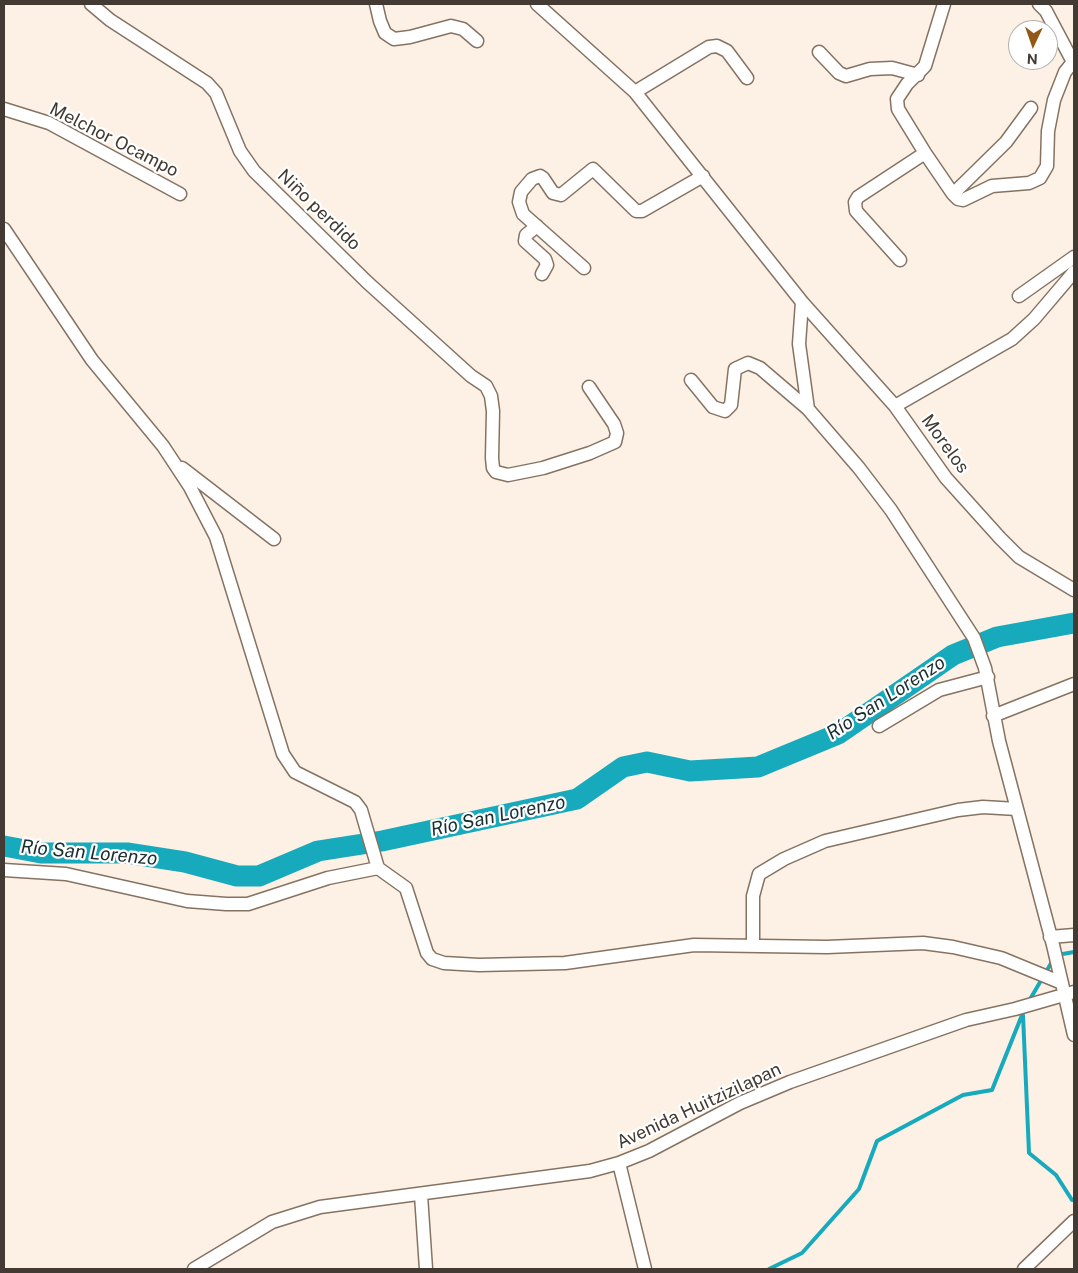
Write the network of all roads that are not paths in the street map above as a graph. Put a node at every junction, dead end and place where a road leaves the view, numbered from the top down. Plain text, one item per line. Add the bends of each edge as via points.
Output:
1 (91, 4) edge
2 (376, 4) edge
3 (944, 4) edge
4 (1038, 4) edge
5 (541, 5) edge
6 (477, 41) dead end
7 (819, 52) dead end
8 (1073, 63) edge
9 (918, 75) junction
10 (747, 78) dead end
11 (635, 92) junction
12 (1032, 108) dead end
13 (4, 110) edge
14 (925, 153) junction
15 (703, 176) junction
16 (180, 194) dead end
17 (958, 197) junction
18 (537, 226) junction
19 (4, 229) edge
20 (1074, 257) edge
21 (900, 260) dead end
22 (584, 268) dead end
23 (1074, 272) edge
24 (542, 274) dead end
25 (1019, 296) dead end
26 (802, 302) junction
27 (692, 380) dead end
28 (589, 387) dead end
29 (895, 406) junction
30 (808, 409) junction
31 (172, 460) junction
32 (274, 539) dead end
33 (1074, 590) edge
34 (987, 673) junction
35 (1074, 684) edge
36 (993, 716) junction
37 (879, 726) dead end
38 (1017, 809) junction
39 (377, 862) junction
40 (4, 870) edge
41 (1074, 936) edge
42 (1052, 941) junction
43 (753, 946) junction
44 (1063, 987) edge
45 (1074, 1035) edge
46 (620, 1163) junction
47 (421, 1195) junction
48 (1074, 1221) edge
49 (194, 1269) edge
50 (426, 1269) edge
51 (645, 1269) edge
52 (1024, 1269) edge

1 - 28 street, Niño perdido via 110,20 207,83 216,93 240,152 254,171 368,282 470,376 486,386 493,410 492,458 496,472 508,475 543,468 615,442 614,424
2 - 6 street via 386,32 394,39 451,26 463,29
3 - 9 street via 925,66
4 - 8 street via 1046,11
5 - 11 street, Morelos
7 - 9 street via 846,76 870,69 892,68
8 - 17 street via 1064,72 1054,100 1045,172 1040,178 1029,184 992,186
9 - 14 street via 897,99 898,109
10 - 11 street via 727,51 717,46 709,47
11 - 15 street, Morelos
12 - 17 street
13 - 16 street, Melchor Ocampo via 49,123
14 - 17 street
14 - 21 street via 855,202 856,211
15 - 18 street via 642,211 636,211 593,168 561,195 553,193 542,178 536,177 526,184 519,202 523,214
15 - 26 street, Morelos
18 - 22 street
18 - 24 street via 526,235 525,241 545,259 547,265
19 - 31 street via 92,360
20 - 25 street
23 - 29 street via 1034,319 1012,339
26 - 29 street, Morelos
26 - 30 street via 799,344
27 - 30 street via 713,407 725,411 731,405 733,374 741,365 748,363 760,368
29 - 33 street, Morelos via 946,478 1000,538 1020,557
30 - 34 street via 891,510 974,638
31 - 32 street
31 - 39 street via 190,486 216,536 283,754 295,772 355,802 361,810
34 - 36 street
34 - 37 street via 939,690
35 - 36 street
36 - 38 street
38 - 42 street
38 - 43 street via 983,807 958,810 825,841 784,858 759,874 753,896
39 - 40 street via 248,904 187,901 66,874
39 - 43 street via 406,888 427,953 444,964 564,963 694,945
41 - 42 street
42 - 44 street
43 - 44 street via 923,943 1000,958
44 - 45 street
44 - 46 street, Avenida Huitzizilapan via 1039,1003 966,1020 790,1082 740,1103
46 - 47 street, Avenida Huitzizilapan via 590,1171
46 - 51 street
47 - 49 street, Avenida Huitzizilapan via 320,1207 296,1213 272,1222
47 - 50 street
48 - 52 street

